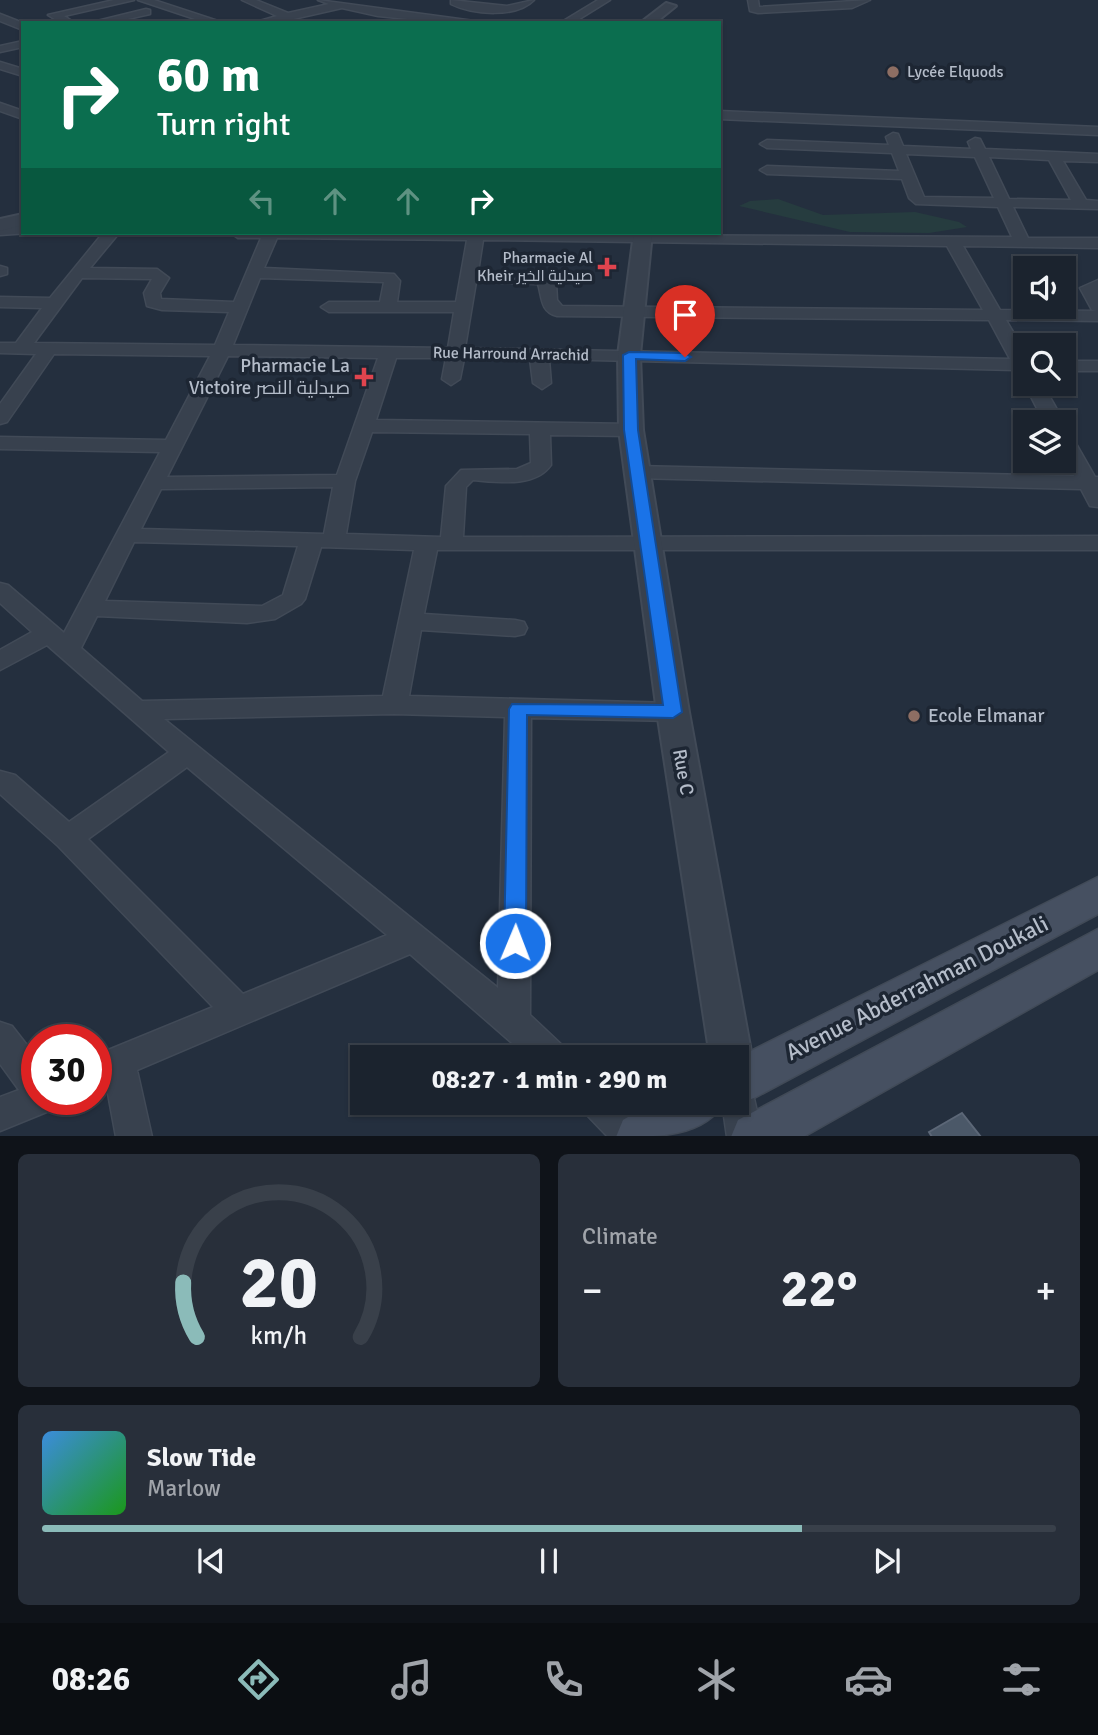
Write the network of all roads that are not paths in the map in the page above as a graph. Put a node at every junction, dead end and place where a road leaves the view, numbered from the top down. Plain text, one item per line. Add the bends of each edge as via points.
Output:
1 (129, 0) edge
2 (247, 0) edge
3 (323, 0) edge
4 (364, 0) edge
5 (458, 0) edge
6 (529, 0) edge
7 (605, 0) edge
8 (753, 0) edge
9 (865, 0) edge
10 (150, 1) edge
11 (671, 3) edge
12 (338, 5) junction
13 (170, 7) junction
14 (0, 16) edge
15 (288, 16) junction
16 (201, 17) junction
17 (66, 21) edge
18 (104, 21) edge
19 (183, 21) edge
20 (213, 21) edge
21 (266, 21) edge
22 (305, 21) edge
23 (461, 21) edge
24 (568, 21) edge
25 (648, 21) edge
26 (672, 21) edge
27 (21, 26) edge
28 (21, 27) edge
29 (0, 32) edge
30 (21, 44) edge
31 (0, 49) edge
32 (21, 57) edge
33 (0, 64) edge
34 (21, 72) edge
35 (0, 107) edge
36 (21, 114) edge
37 (721, 115) edge
38 (888, 122) junction
39 (969, 126) junction
40 (1054, 129) junction
41 (1098, 131) edge
42 (766, 144) dead end
43 (897, 149) junction
44 (979, 153) junction
45 (1062, 156) junction
46 (1098, 158) edge
47 (767, 170) dead end
48 (906, 175) junction
49 (1003, 203) junction
50 (1093, 206) edge
51 (21, 220) edge
52 (0, 228) edge
53 (21, 230) edge
54 (109, 235) edge
55 (270, 235) edge
56 (487, 235) edge
57 (549, 235) edge
58 (643, 235) edge
59 (682, 235) edge
60 (953, 242) junction
61 (1022, 242) junction
62 (1098, 243) edge
63 (77, 273) junction
64 (254, 273) junction
65 (470, 277) junction
66 (1098, 285) edge
67 (0, 302) edge
68 (55, 303) junction
69 (388, 306) junction
70 (1098, 306) edge
71 (240, 307) junction
72 (329, 307) dead end
73 (463, 307) junction
74 (633, 313) junction
75 (996, 316) junction
76 (1098, 316) edge
77 (1013, 347) edge
78 (0, 348) edge
79 (22, 348) junction
80 (48, 349) junction
81 (221, 352) junction
82 (389, 353) junction
83 (456, 354) junction
84 (539, 355) junction
85 (629, 355) junction
86 (1076, 366) edge
87 (1098, 366) edge
88 (1013, 367) edge
89 (451, 379) dead end
90 (542, 383) dead end
91 (0, 418) edge
92 (362, 426) junction
93 (631, 430) junction
94 (540, 431) junction
95 (0, 443) edge
96 (172, 446) junction
97 (1076, 458) edge
98 (636, 472) junction
99 (345, 481) junction
100 (153, 483) junction
101 (1095, 489) edge
102 (128, 535) junction
103 (323, 540) junction
104 (1098, 542) edge
105 (427, 543) junction
106 (452, 544) junction
107 (650, 545) junction
108 (0, 590) edge
109 (90, 608) junction
110 (410, 621) junction
111 (515, 628) dead end
112 (59, 641) junction
113 (0, 661) edge
114 (394, 705) junction
115 (518, 709) junction
116 (136, 710) junction
117 (673, 712) junction
118 (188, 752) junction
119 (0, 781) edge
120 (68, 838) junction
121 (1098, 894) edge
122 (412, 939) junction
123 (1098, 948) edge
124 (237, 1010) junction
125 (514, 1021) junction
126 (0, 1037) edge
127 (539, 1045) edge
128 (729, 1045) edge
129 (112, 1064) edge
130 (21, 1065) edge
131 (749, 1076) edge
132 (112, 1079) edge
133 (21, 1105) edge
134 (0, 1114) edge
135 (611, 1115) edge
136 (677, 1115) edge
137 (741, 1115) edge
138 (134, 1136) edge
139 (633, 1136) edge
140 (640, 1136) edge
141 (745, 1136) edge
142 (755, 1136) edge

1 - 17 street via 53,15
2 - 15 street
3 - 12 street
4 - 12 street
5 - 6 street via 455,2 461,5 508,8
7 - 24 street
8 - 9 street via 758,10 847,8
10 - 13 street
11 - 25 street
11 - 26 street
12 - 15 street
12 - 23 street
13 - 16 street
13 - 18 street
14 - 27 street
15 - 21 street
15 - 22 street
16 - 19 street
16 - 20 street
28 - 29 street
30 - 31 street
32 - 33 street
33 - 34 street
35 - 36 street
37 - 38 street
38 - 39 street
38 - 43 street
39 - 40 street
39 - 44 street
40 - 41 street
40 - 45 street
42 - 43 street
43 - 44 street
43 - 48 street
44 - 45 street
44 - 49 street
45 - 46 street
45 - 50 street
47 - 48 street
48 - 49 street via 915,198 921,201
49 - 50 street
49 - 61 street
51 - 52 street
52 - 53 street
54 - 63 street
55 - 64 street
56 - 57 street
56 - 65 street
58 - 74 street, Rue C
59 - 60 street
60 - 61 street
60 - 75 street
61 - 62 street
63 - 68 street
63 - 71 street via 157,274 161,278 152,293 153,302 162,306
64 - 69 street via 388,277 392,281
64 - 71 street
65 - 73 street
65 - 74 street via 541,279 548,282 549,301 557,310
66 - 70 street via 1088,288
67 - 68 street
68 - 79 street
69 - 72 street
69 - 73 street
71 - 81 street
73 - 83 street
74 - 75 street
74 - 85 street, Rue C
75 - 76 street
75 - 77 street
78 - 79 street, Rue Harround Arrachid
79 - 80 street, Rue Harround Arrachid
80 - 81 street, Rue Harround Arrachid
80 - 91 street
81 - 82 street, Rue Harround Arrachid
81 - 96 street
82 - 83 street, Rue Harround Arrachid
82 - 92 street
83 - 84 street, Rue Harround Arrachid
83 - 89 street
84 - 85 street, Rue Harround Arrachid
84 - 90 street
85 - 88 street, Rue Harround Arrachid
85 - 93 street, Rue C
86 - 87 street
92 - 94 street
92 - 99 street
93 - 94 street
93 - 98 street, Rue C
94 - 106 street via 541,465 536,470 468,474 460,479
95 - 96 street
96 - 100 street
97 - 101 street
98 - 101 street
98 - 107 street, Rue C
99 - 100 street
99 - 103 street
100 - 102 street
102 - 103 street
102 - 109 street
103 - 105 street
103 - 109 street via 293,599 267,613
104 - 107 street
105 - 106 street
105 - 110 street
106 - 107 street
107 - 117 street, Rue C
108 - 112 street
109 - 112 street
110 - 111 street
110 - 114 street
112 - 113 street
112 - 116 street
114 - 115 street
114 - 116 street
115 - 117 street
115 - 125 street
116 - 118 street
117 - 128 street, Rue C
118 - 120 street
118 - 122 street
119 - 120 street
120 - 124 street
121 - 131 main road, Avenue Abderrahman Doukali
122 - 124 street
122 - 125 street
123 - 142 main road
124 - 129 street
125 - 127 street
126 - 130 street
132 - 138 street
133 - 134 street
135 - 139 street
136 - 140 main road
137 - 141 street

